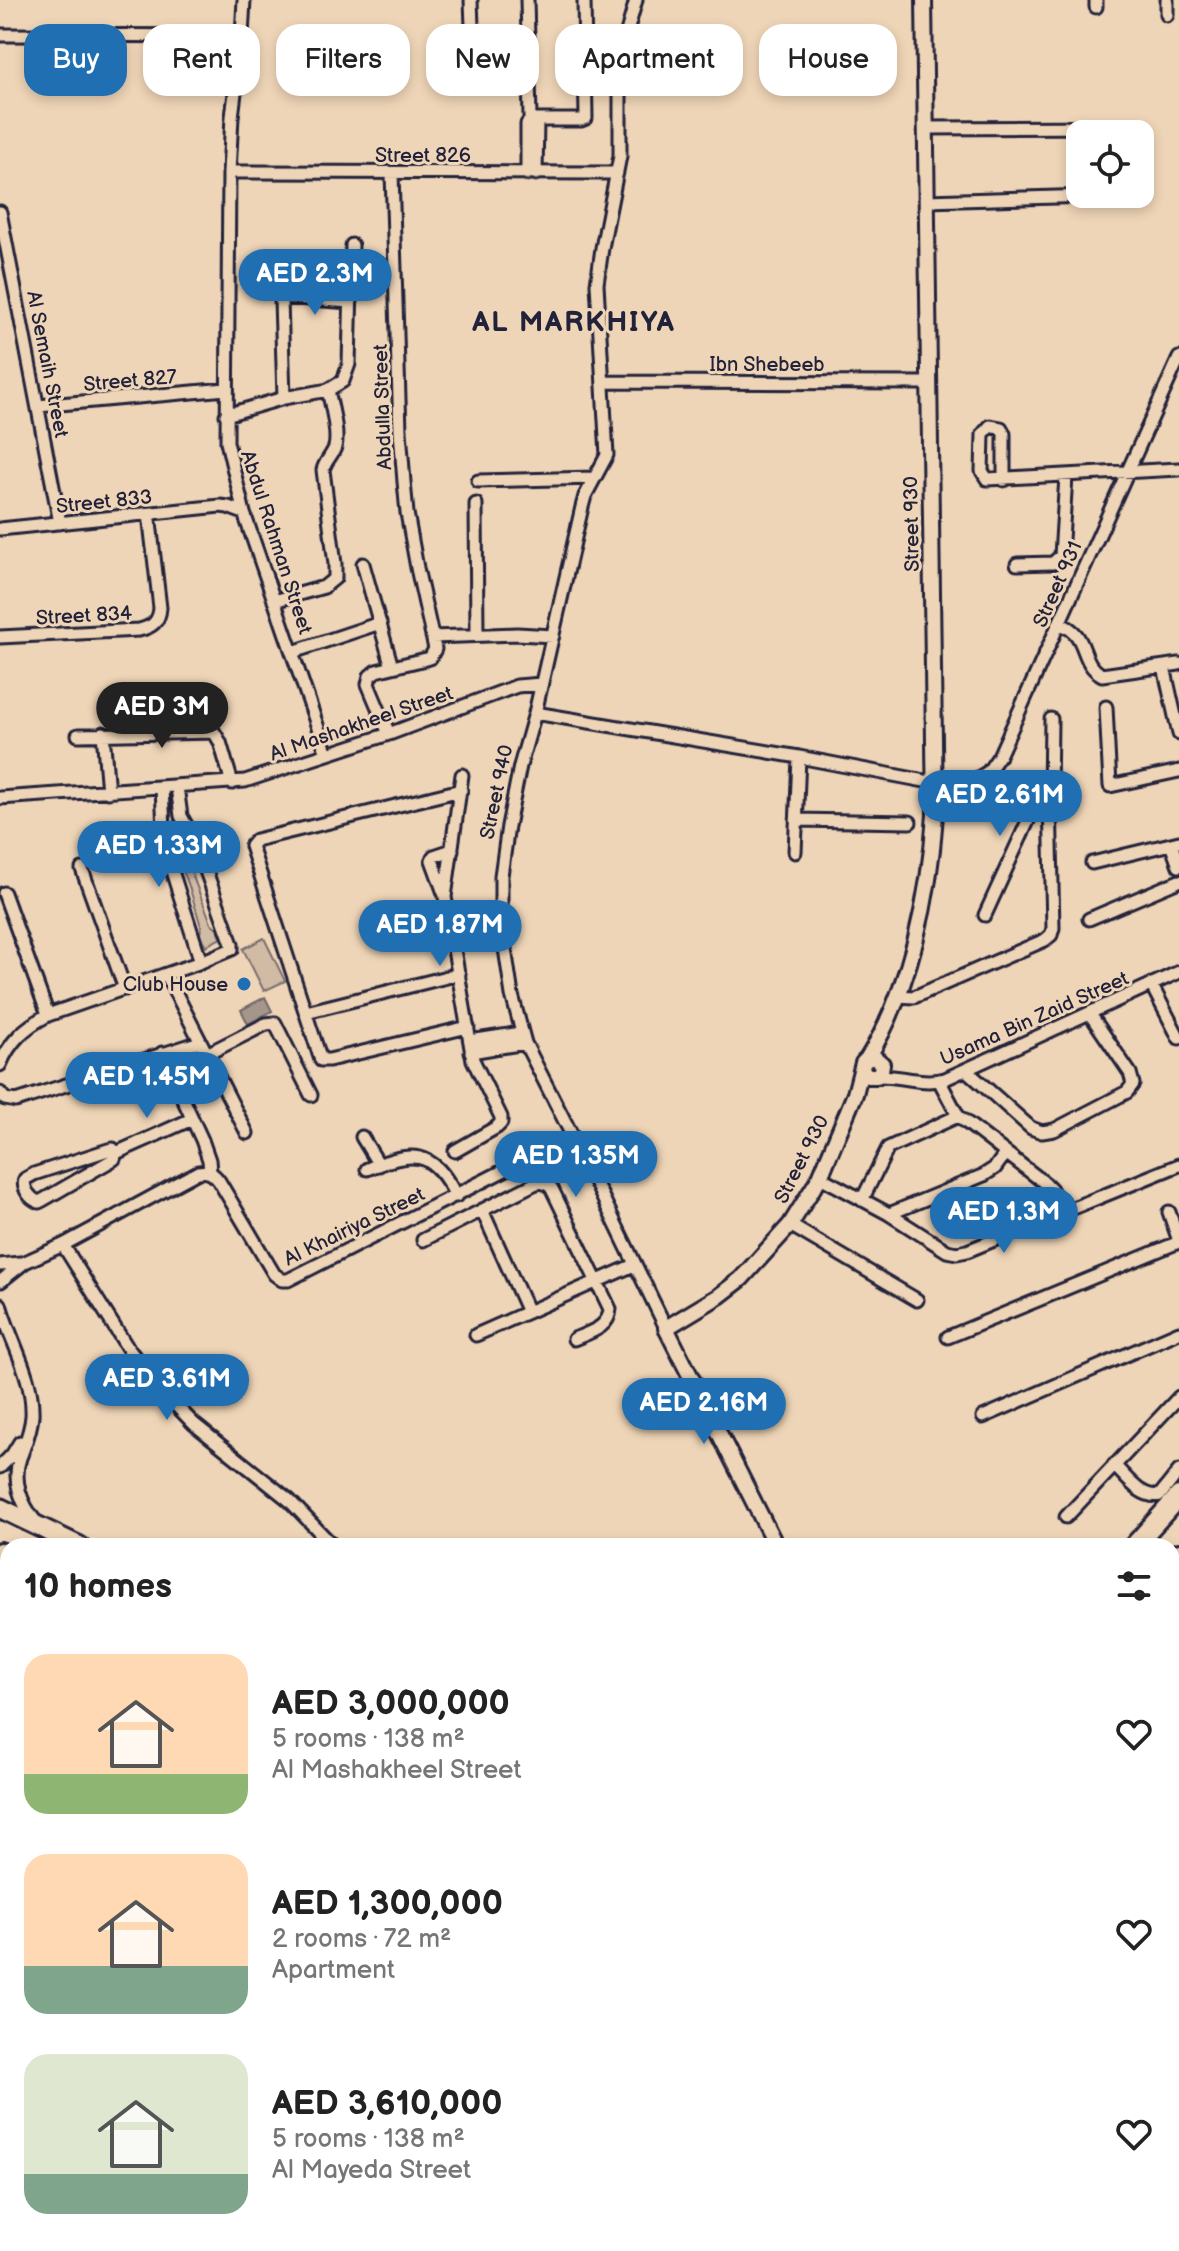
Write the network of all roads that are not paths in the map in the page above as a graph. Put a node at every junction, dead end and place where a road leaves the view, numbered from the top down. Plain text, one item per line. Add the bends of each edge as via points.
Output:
1 (244, 0) edge
2 (471, 0) edge
3 (527, 0) edge
4 (584, 0) edge
5 (636, 0) edge
6 (924, 0) edge
7 (1167, 0) edge
8 (1167, 15) dead end
9 (243, 24) edge
10 (472, 24) edge
11 (528, 24) edge
12 (0, 35) edge
13 (143, 36) edge
14 (235, 96) edge
15 (531, 96) edge
16 (534, 120) junction
17 (1066, 127) edge
18 (926, 128) junction
19 (229, 172) junction
20 (392, 173) junction
21 (617, 173) junction
22 (532, 174) junction
23 (1066, 197) edge
24 (927, 201) junction
25 (0, 212) edge
26 (352, 245) dead end
27 (280, 267) dead end
28 (281, 297) junction
29 (351, 302) junction
30 (1179, 358) edge
31 (604, 382) junction
32 (929, 383) junction
33 (226, 389) junction
34 (328, 390) junction
35 (284, 398) junction
36 (38, 406) junction
37 (226, 415) junction
38 (1179, 469) edge
39 (1126, 473) junction
40 (1066, 476) junction
41 (594, 478) junction
42 (1004, 480) junction
43 (478, 481) dead end
44 (237, 488) junction
45 (476, 504) dead end
46 (211, 507) junction
47 (244, 513) junction
48 (149, 514) junction
49 (60, 523) junction
50 (0, 529) edge
51 (363, 564) dead end
52 (1017, 564) dead end
53 (274, 601) junction
54 (380, 623) junction
55 (1060, 624) junction
56 (477, 634) junction
57 (553, 636) junction
58 (0, 637) edge
59 (432, 637) junction
60 (293, 652) junction
61 (1179, 664) edge
62 (392, 667) junction
63 (1164, 667) junction
64 (541, 684) junction
65 (1176, 703) edge
66 (1106, 707) dead end
67 (535, 713) junction
68 (1051, 719) dead end
69 (103, 733) junction
70 (389, 734) junction
71 (1179, 734) edge
72 (78, 735) dead end
73 (327, 754) junction
74 (799, 757) junction
75 (1179, 771) edge
76 (462, 775) dead end
77 (232, 783) junction
78 (935, 783) junction
79 (177, 787) junction
80 (162, 788) junction
81 (461, 790) junction
82 (108, 792) junction
83 (0, 798) edge
84 (1050, 799) junction
85 (796, 820) junction
86 (910, 822) dead end
87 (188, 830) junction
88 (164, 840) junction
89 (1175, 843) edge
90 (452, 850) junction
91 (795, 852) dead end
92 (1092, 863) dead end
93 (1179, 866) edge
94 (82, 869) dead end
95 (1179, 881) edge
96 (4, 893) dead end
97 (445, 897) junction
98 (985, 915) dead end
99 (1089, 919) dead end
100 (201, 962) junction
101 (1179, 972) edge
102 (166, 974) junction
103 (459, 974) junction
104 (1151, 984) junction
105 (125, 989) junction
106 (897, 996) junction
107 (306, 1012) junction
108 (1090, 1014) junction
109 (48, 1015) junction
110 (468, 1027) junction
111 (523, 1038) junction
112 (1179, 1038) edge
113 (200, 1042) junction
114 (470, 1046) junction
115 (162, 1053) junction
116 (207, 1054) junction
117 (0, 1065) edge
118 (873, 1068) junction
119 (966, 1070) junction
120 (939, 1080) junction
121 (0, 1093) edge
122 (311, 1095) dead end
123 (958, 1116) junction
124 (192, 1119) junction
125 (247, 1133) dead end
126 (572, 1136) junction
127 (362, 1137) dead end
128 (455, 1151) dead end
129 (116, 1153) junction
130 (1005, 1154) junction
131 (379, 1165) junction
132 (1179, 1165) edge
133 (367, 1169) dead end
134 (210, 1172) junction
135 (820, 1177) junction
136 (456, 1196) junction
137 (862, 1200) junction
138 (482, 1210) junction
139 (1062, 1211) junction
140 (1169, 1212) dead end
141 (889, 1214) junction
142 (790, 1225) junction
143 (423, 1240) dead end
144 (1179, 1242) edge
145 (63, 1245) junction
146 (25, 1262) junction
147 (0, 1265) edge
148 (634, 1265) junction
149 (0, 1272) edge
150 (0, 1282) edge
151 (597, 1283) junction
152 (917, 1300) dead end
153 (0, 1304) edge
154 (528, 1312) junction
155 (0, 1323) edge
156 (666, 1328) junction
157 (476, 1335) dead end
158 (948, 1337) dead end
159 (1176, 1337) edge
160 (574, 1339) dead end
161 (1179, 1397) edge
162 (983, 1417) dead end
163 (1114, 1465) junction
164 (0, 1467) edge
165 (1179, 1471) edge
166 (1179, 1496) edge
167 (0, 1508) edge
168 (1066, 1517) dead end
169 (40, 1527) junction
170 (63, 1538) edge
171 (325, 1538) edge
172 (772, 1538) edge
173 (1141, 1538) edge

1 - 9 street, Abdul Rahman Street
2 - 10 street
3 - 11 street
4 - 16 street via 586,118
5 - 21 street, Street 940 via 620,57
6 - 18 street, Street 930
7 - 8 street
12 - 13 street
14 - 19 street, Abdul Rahman Street
15 - 16 street
16 - 22 street via 527,124
17 - 18 street
18 - 24 street, Street 930
19 - 20 street, Street 826
19 - 33 street, Abdul Rahman Street
20 - 22 street, Street 826
20 - 59 street, Abdulla Street via 404,482
21 - 22 street, Street 826
21 - 31 street, Street 940 via 597,284
23 - 24 street
24 - 32 street, Street 930
25 - 36 street, Al Semaih Street
26 - 29 street
27 - 28 street
28 - 29 street
28 - 35 street
29 - 34 street via 347,372
30 - 39 street, Street 931
31 - 32 street, Ibn Shebeeb
31 - 41 street, Street 940 via 607,455
32 - 78 street, Street 930
33 - 36 street, Street 827
33 - 37 street, Abdul Rahman Street
34 - 35 street
34 - 53 street via 336,439 323,470 335,578 324,587
35 - 37 street
36 - 49 street, Al Semaih Street
37 - 44 street, Abdul Rahman Street
38 - 39 street
39 - 40 street
39 - 55 street, Street 931
40 - 42 street
40 - 52 street via 1061,556 1053,563
41 - 43 street
41 - 57 street, Street 940 via 582,507
42 - 42 street via 983,475 983,434 994,425 1004,434
44 - 46 street, Street 833
44 - 47 street, Abdul Rahman Street
45 - 56 street
46 - 47 street, Street 833
46 - 48 street, Street 833
47 - 53 street, Abdul Rahman Street
48 - 49 street, Street 833
48 - 58 street, Street 834 via 160,608 153,625
49 - 50 street, Street 833
51 - 54 street
53 - 60 street, Abdul Rahman Street
54 - 60 street
54 - 62 street
55 - 63 street via 1077,633 1091,667 1102,675
55 - 78 street, Street 931 via 988,772 972,782
56 - 57 street
56 - 59 street
57 - 64 street, Street 940
59 - 62 street via 435,649 430,658
60 - 73 street, Abdul Rahman Street
61 - 63 street
62 - 70 street via 376,671 368,680
63 - 65 street
64 - 67 street, Street 940
64 - 70 street, Al Mashakheel Street via 517,686
65 - 71 street
66 - 75 street via 1110,786
67 - 74 street, Street 931
67 - 111 street, Street 940 via 501,876 501,922
68 - 84 street
69 - 72 street
69 - 77 street via 214,732
69 - 82 street
70 - 73 street, Al Mashakheel Street
73 - 77 street, Al Mashakheel Street
74 - 78 street, Street 931
74 - 85 street
76 - 81 street
77 - 79 street, Al Mashakheel Street
78 - 106 street, Street 930 via 927,885
79 - 80 street, Al Mashakheel Street
79 - 87 street
80 - 82 street, Al Mashakheel Street
80 - 88 street
81 - 90 street
81 - 107 street via 252,842
82 - 83 street, Al Mashakheel Street
84 - 98 street via 1033,810
84 - 106 street via 1051,935 914,997
85 - 86 street
85 - 91 street
87 - 88 street via 173,831
87 - 100 street via 233,946
88 - 100 street
89 - 92 street
89 - 93 street
90 - 97 street
90 - 97 street via 432,860
94 - 105 street
95 - 99 street
96 - 109 street
97 - 103 street
100 - 102 street
101 - 104 street, Usama Bin Zaid Street
102 - 105 street
102 - 113 street
103 - 107 street
103 - 110 street
104 - 108 street, Usama Bin Zaid Street
104 - 112 street
105 - 109 street
106 - 118 street, Street 930
107 - 110 street via 319,1057 325,1061
108 - 119 street, Usama Bin Zaid Street
108 - 119 street via 1133,1084 1054,1130 1031,1128
109 - 117 street via 17,1036
110 - 114 street
111 - 114 street
111 - 126 street, Street 940
113 - 115 street
113 - 116 street
114 - 128 street via 501,1123
115 - 121 street via 16,1101
115 - 124 street
116 - 122 street via 275,1023
116 - 125 street
118 - 120 street, Usama Bin Zaid Street via 924,1082
118 - 135 street, Street 930 via 855,1094
119 - 120 street, Usama Bin Zaid Street
120 - 123 street
123 - 130 street
123 - 137 street via 888,1148
124 - 129 street
124 - 134 street
126 - 136 street, Al Khairiya Street
126 - 148 street, Street 940
127 - 131 street
129 - 129 street via 39,1202 25,1187 25,1179 34,1174 108,1150
130 - 139 street via 1051,1189
130 - 141 street via 984,1175
131 - 133 street
131 - 136 street via 413,1156 440,1168
132 - 139 street
134 - 136 street, Al Khairiya Street via 282,1280
134 - 145 street via 198,1172
135 - 137 street
135 - 142 street, Street 930
137 - 141 street
138 - 143 street
138 - 151 street via 537,1182 547,1184
138 - 154 street
139 - 141 street via 957,1253
140 - 144 street
142 - 152 street
142 - 156 street, Street 930 via 741,1279
144 - 158 street
145 - 146 street
145 - 171 street via 158,1387
146 - 147 street
146 - 150 street
148 - 151 street
148 - 156 street, Street 940
149 - 150 street
151 - 154 street
151 - 160 street via 610,1309 608,1321
153 - 169 street via 32,1397 17,1480 22,1500
154 - 157 street
155 - 164 street via 23,1388 27,1419 20,1443
156 - 172 street, Street 940
159 - 162 street
161 - 163 street
163 - 165 street via 1144,1494 1155,1496
163 - 168 street
166 - 173 main road
167 - 169 main road
169 - 170 main road

